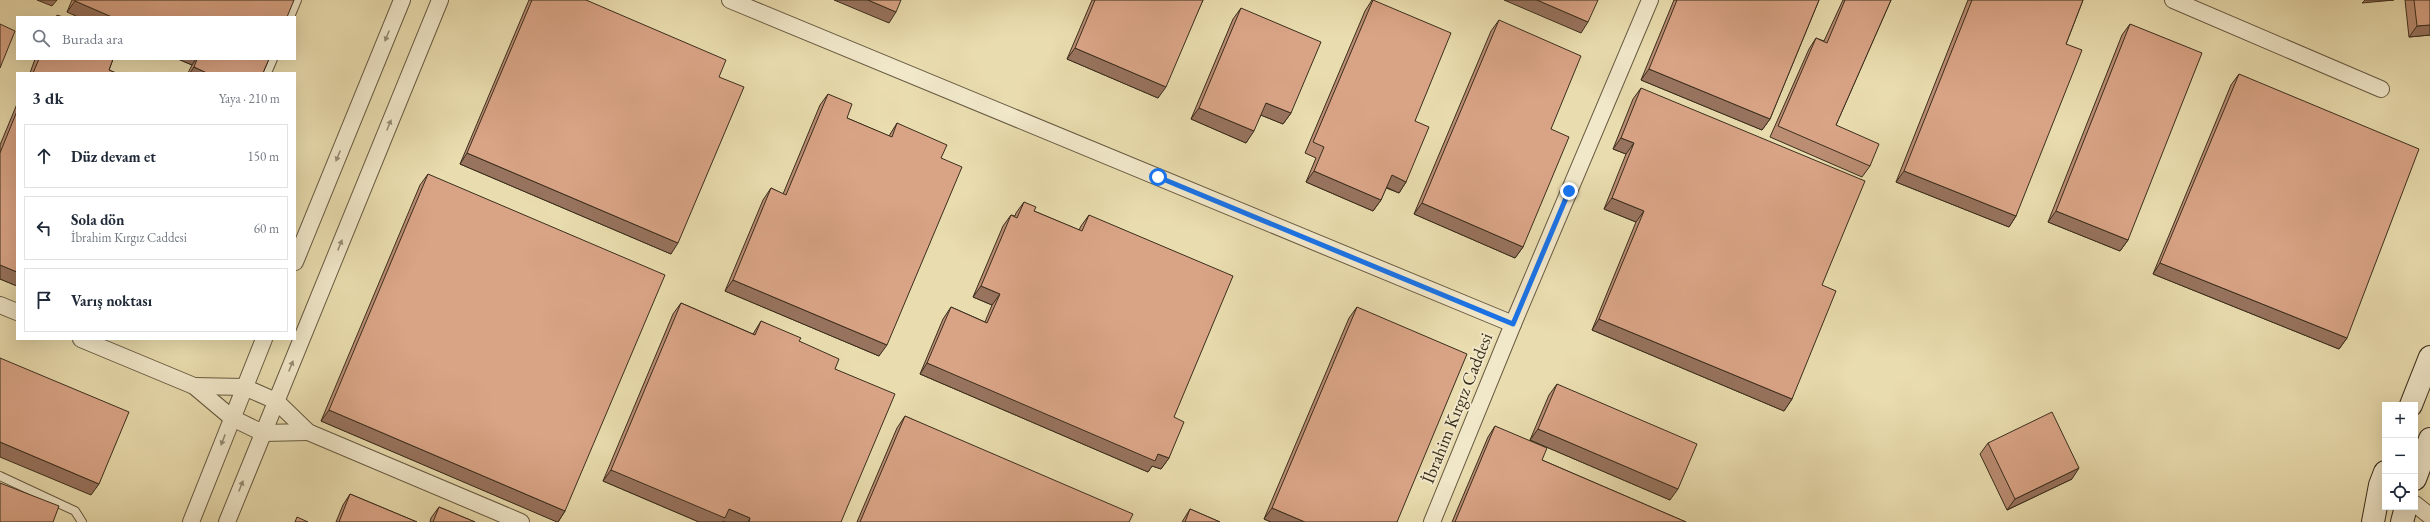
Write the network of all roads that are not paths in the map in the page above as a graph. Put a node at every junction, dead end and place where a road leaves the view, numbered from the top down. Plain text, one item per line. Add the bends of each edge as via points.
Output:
1 (297, 0) edge
2 (402, 0) edge
3 (440, 0) edge
4 (730, 0) edge
5 (1650, 0) edge
6 (2173, 0) edge
7 (290, 16) edge
8 (273, 60) edge
9 (267, 72) edge
10 (2381, 89) dead end
11 (296, 260) edge
12 (0, 305) edge
13 (16, 312) edge
14 (1513, 324) junction
15 (83, 340) edge
16 (264, 340) edge
17 (2430, 357) edge
18 (194, 386) junction
19 (244, 386) junction
20 (276, 401) junction
21 (2412, 402) edge
22 (232, 418) junction
23 (308, 432) junction
24 (263, 433) junction
25 (2430, 439) edge
26 (2417, 474) edge
27 (0, 476) edge
28 (2382, 485) edge
29 (2418, 506) edge
30 (2405, 510) edge
31 (2430, 516) edge
32 (82, 522) edge
33 (191, 522) edge
34 (227, 522) edge
35 (521, 522) edge
36 (1432, 522) edge
37 (2373, 522) edge
38 (2402, 522) edge

1 - 7 lane
2 -> 11 street
20 -> 3 street
4 - 14 street
5 - 14 street, İbrahim Kırgız Caddesi
6 - 10 street
8 - 9 lane
12 - 13 street
14 - 36 street, İbrahim Kırgız Caddesi
15 - 18 street
16 - 19 street
17 - 21 street
18 - 19 street
18 - 22 street
19 - 20 street
19 - 22 street
20 - 23 street
20 - 24 street
22 - 24 street
22 -> 33 street
23 - 24 street
23 - 35 street
34 -> 24 street
25 - 26 street
27 - 32 lane via 76,511
28 - 37 street
29 - 31 street
30 - 38 street

